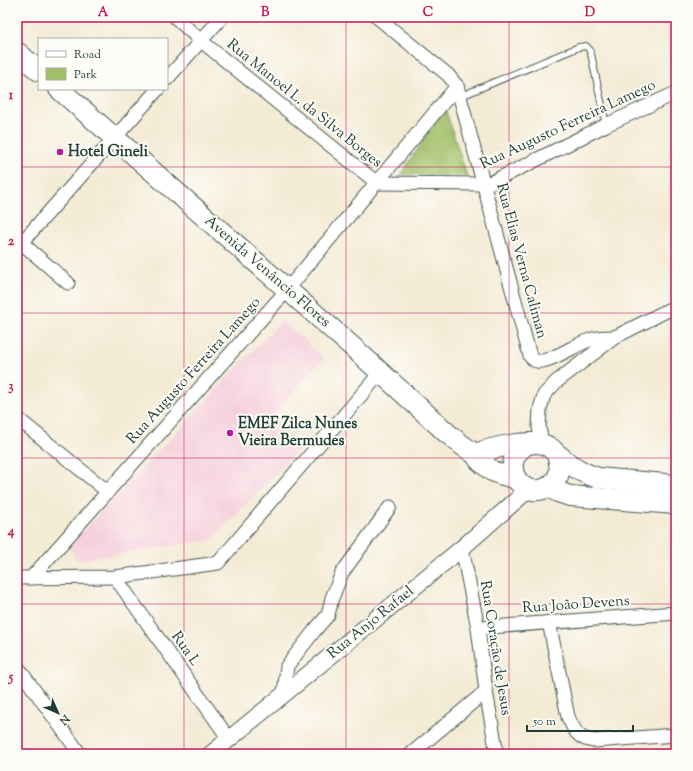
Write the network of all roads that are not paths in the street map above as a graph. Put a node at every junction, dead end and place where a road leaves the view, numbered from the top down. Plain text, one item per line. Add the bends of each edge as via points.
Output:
1 (175, 17) edge
2 (222, 17) edge
3 (376, 17) edge
4 (200, 40) junction
5 (17, 52) edge
6 (38, 70) edge
7 (168, 77) edge
8 (60, 90) edge
9 (157, 90) edge
10 (459, 91) junction
11 (676, 93) edge
12 (606, 125) junction
13 (115, 138) junction
14 (377, 183) junction
15 (484, 184) junction
16 (18, 244) edge
17 (68, 283) dead end
18 (287, 290) junction
19 (676, 306) edge
20 (615, 337) junction
21 (380, 372) junction
22 (17, 418) edge
23 (544, 447) junction
24 (475, 454) junction
25 (531, 485) junction
26 (676, 485) edge
27 (108, 492) junction
28 (676, 504) edge
29 (390, 507) dead end
30 (462, 548) junction
31 (115, 577) junction
32 (17, 578) edge
33 (31, 578) junction
34 (676, 613) edge
35 (549, 622) junction
36 (478, 628) junction
37 (17, 666) edge
38 (486, 691) junction
39 (284, 694) junction
40 (676, 735) edge
41 (229, 739) junction
42 (80, 754) edge
43 (211, 754) edge
44 (411, 754) edge
45 (497, 754) edge

1 - 4 street, Rua Manoel L. da Silva Borges
2 - 4 street
3 - 10 street via 448,75
4 - 7 street
4 - 14 street, Rua Manoel L. da Silva Borges
5 - 6 main road
8 - 13 main road, Avenida Venâncio Flores
9 - 13 street
10 - 12 lane via 586,46 591,54
10 - 14 street, Rua Augusto Ferreira Lamego
10 - 15 street, Rua Elias Verna Caliman
11 - 12 street, Rua Augusto Ferreira Lamego
12 - 15 street, Rua Augusto Ferreira Lamego
13 - 16 street
13 - 18 main road, Avenida Venâncio Flores
14 - 15 street, Rua Augusto Ferreira Lamego
14 - 18 street, Rua Augusto Ferreira Lamego
15 - 20 street, Rua Elias Verna Caliman via 527,347 534,361 546,360 588,340
16 - 17 street
18 - 21 main road, Avenida Venâncio Flores
18 - 27 street, Rua Augusto Ferreira Lamego
19 - 20 street
20 - 23 street via 568,372 544,395 538,418
21 - 24 main road, Avenida Venâncio Flores via 462,446
21 - 31 street via 218,563
22 - 27 street
23 - 24 main road via 505,446
23 - 25 main road via 560,463 559,473 555,481
23 - 25 main road via 522,447 515,456 512,466
23 - 26 main road via 582,472 598,478
24 - 25 main road, Avenida Venâncio Flores via 492,471
25 - 28 main road, Avenida Venâncio Flores via 570,496
25 - 30 street, Rua Anjo Rafael
27 - 33 street, Rua Augusto Ferreira Lamego
29 - 39 street via 342,573 328,615 287,666
30 - 36 street, Rua Coração de Jesus
30 - 39 street, Rua Anjo Rafael
31 - 33 street
31 - 41 street, Rua L
32 - 33 street
34 - 35 street, Rua João Devens
35 - 36 street, Rua João Devens
35 - 40 street via 568,717 574,730 585,740
36 - 38 street, Rua Coração de Jesus
37 - 42 street
38 - 44 street
38 - 45 street, Rua Coração de Jesus
39 - 41 street, Rua Anjo Rafael
41 - 43 street, Rua Anjo Rafael

